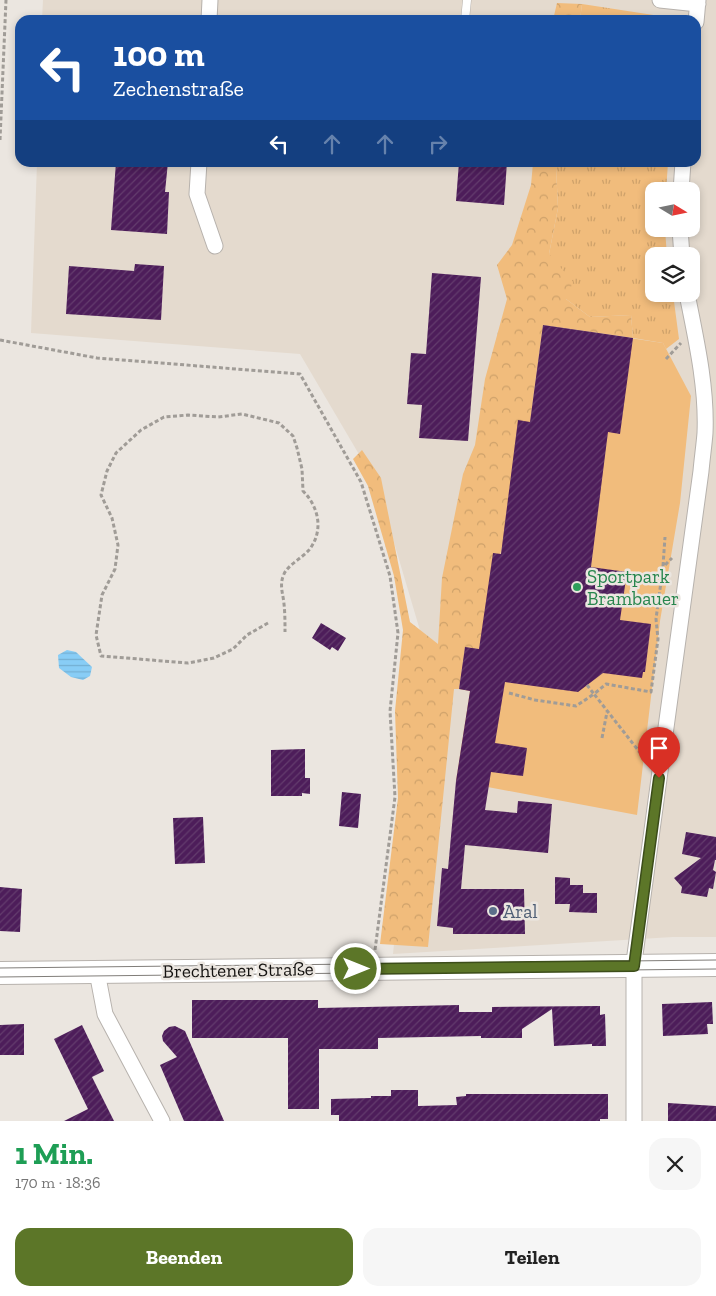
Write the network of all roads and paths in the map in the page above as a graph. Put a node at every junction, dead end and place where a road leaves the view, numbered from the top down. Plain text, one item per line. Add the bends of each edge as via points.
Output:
1 (6, 0) edge
2 (210, 0) edge
3 (467, 0) edge
4 (660, 0) edge
5 (698, 2) edge
6 (0, 14) edge
7 (5, 14) junction
8 (209, 15) edge
9 (466, 15) edge
10 (697, 15) edge
11 (0, 140) edge
12 (199, 167) edge
13 (683, 167) edge
14 (682, 182) edge
15 (215, 246) dead end
16 (689, 302) edge
17 (0, 340) edge
18 (664, 537) dead end
19 (691, 541) junction
20 (663, 567) junction
21 (268, 623) dead end
22 (285, 632) dead end
23 (587, 685) dead end
24 (509, 693) dead end
25 (594, 694) junction
26 (607, 711) junction
27 (602, 738) dead end
28 (659, 778) junction
29 (716, 965) edge
30 (634, 966) junction
31 (375, 969) junction
32 (97, 972) junction
33 (0, 973) edge
34 (159, 1120) edge
35 (634, 1121) edge

1 - 7 path
2 - 8 street
3 - 9 lane
4 - 5 street
5 - 10 street
6 - 7 path
7 - 11 path
12 - 15 street via 197,194
13 - 14 street
16 - 19 street via 704,394 705,432
17 - 31 path via 97,358 300,374 361,482 390,576 398,633 390,711 395,797 375,945
18 - 20 path
19 - 20 path
19 - 28 street
20 - 25 path via 651,692 606,684
21 - 22 path via 247,635 233,649 214,658 188,663 101,656 96,635 102,595 114,569 118,545 112,518 101,495 116,453 141,430 164,418 242,414 279,423 293,436 302,470 303,491 316,509 318,534 309,549 284,573 281,590
23 - 25 path
24 - 25 path via 576,706
25 - 26 path
26 - 27 path
26 - 28 path
28 - 30 street
29 - 30 main road, Brechtener Straße
30 - 31 main road, Brechtener Straße
30 - 35 street
31 - 32 main road, Brechtener Straße
32 - 33 main road, Brechtener Straße
32 - 34 street via 105,1014

